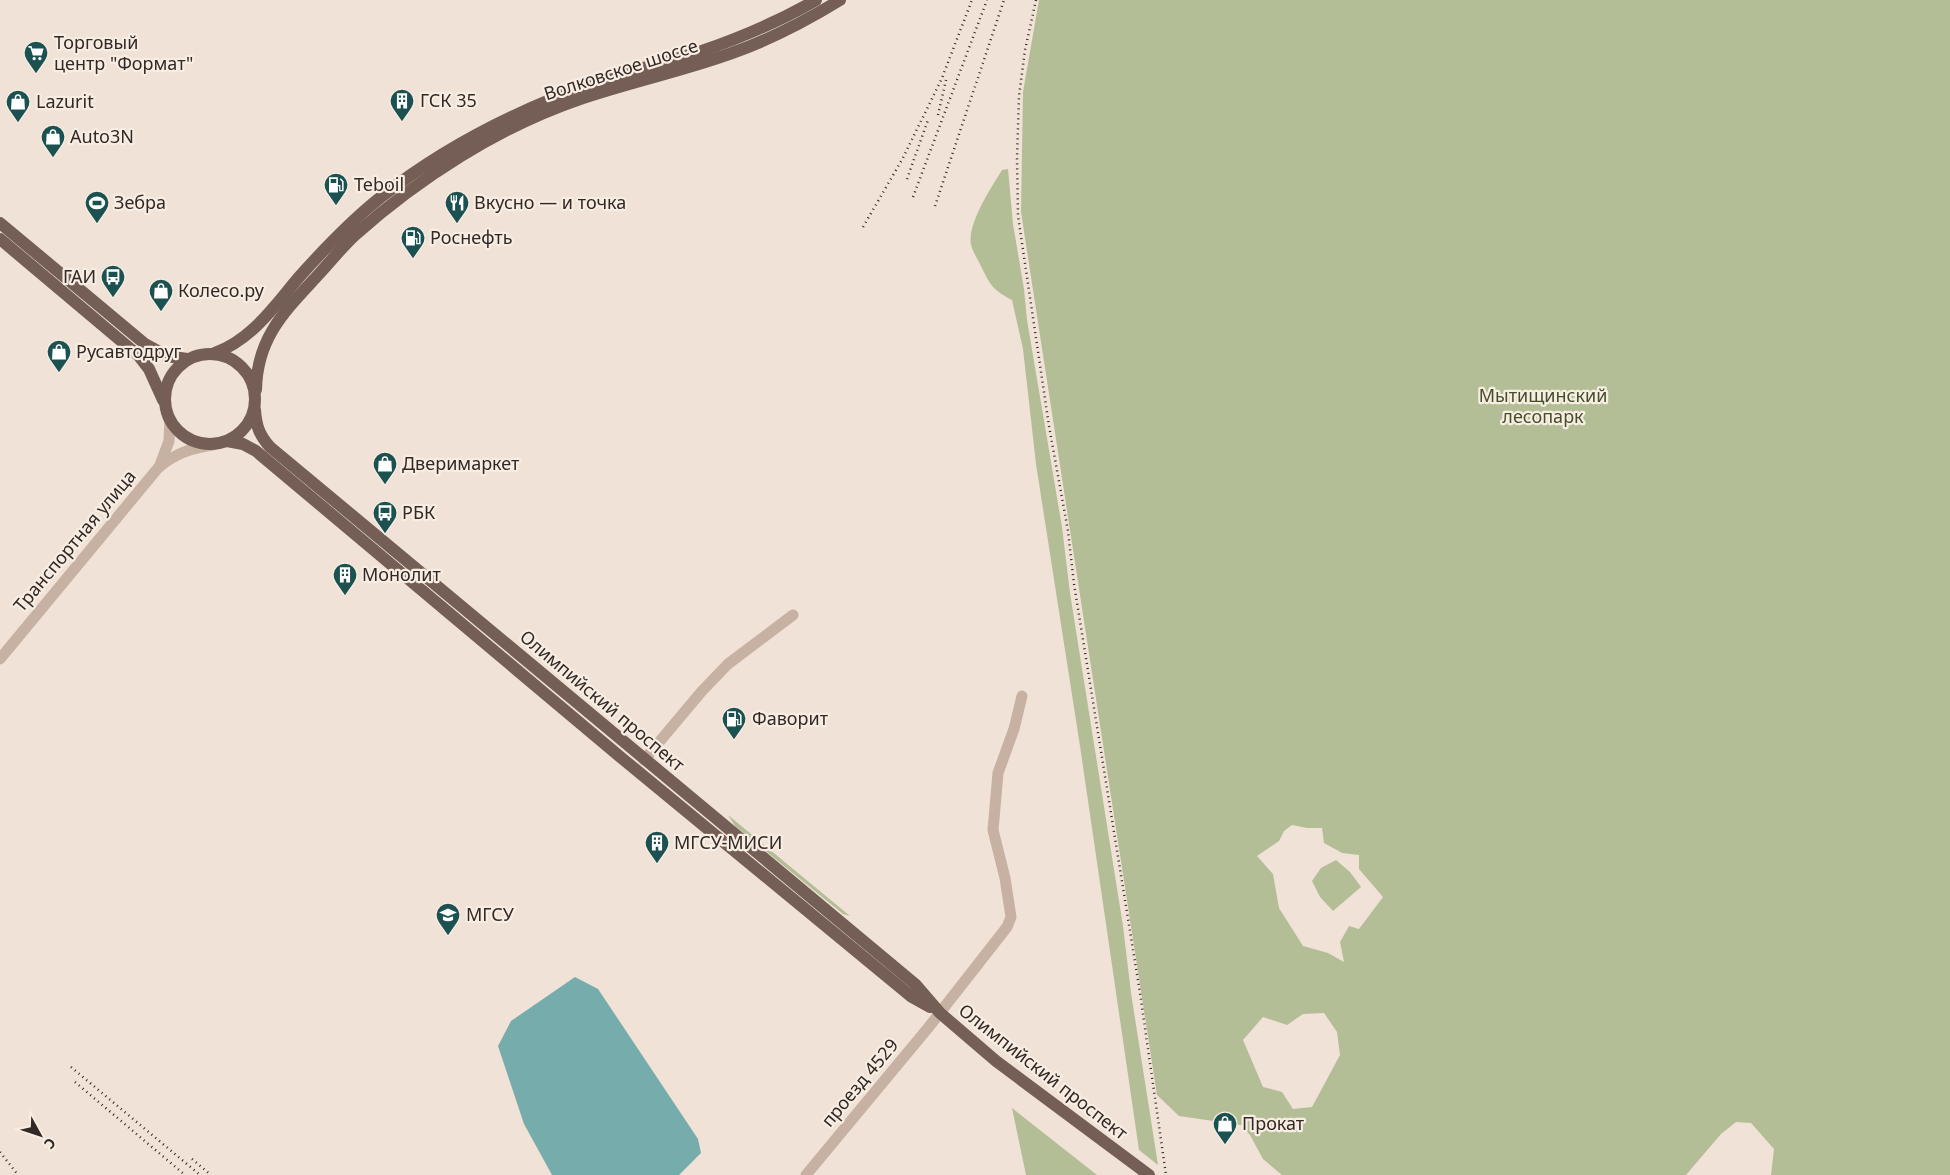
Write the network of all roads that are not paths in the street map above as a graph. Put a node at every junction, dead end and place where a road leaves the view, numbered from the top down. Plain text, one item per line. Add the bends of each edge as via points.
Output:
1 (816, 0) edge
2 (840, 0) edge
3 (0, 224) edge
4 (0, 239) edge
5 (215, 353) junction
6 (187, 360) junction
7 (256, 390) junction
8 (164, 402) junction
9 (255, 410) junction
10 (170, 419) junction
11 (227, 441) junction
12 (213, 445) junction
13 (158, 468) junction
14 (793, 615) dead end
15 (0, 659) edge
16 (1022, 696) dead end
17 (644, 760) junction
18 (940, 1014) junction
19 (806, 1175) edge
20 (1149, 1175) edge

1 - 5 main road, Волковское шоссе via 735,39 550,99 458,144 367,208 254,329 236,344
2 - 7 main road, Волковское шоссе via 774,36 732,53 554,109 450,164 398,200 354,237 298,298 274,326 266,341 258,365
3 - 6 main road via 145,344 168,356
4 - 8 main road via 140,356
5 - 6 main road
5 - 7 main road via 239,364
6 - 8 main road via 170,377
7 - 9 main road
8 - 10 main road
9 - 11 main road via 245,428
9 - 17 main road, Олимпийский проспект via 257,429 270,447
10 - 12 main road via 187,436 199,443
10 - 13 street, Транспортная улица via 169,441
11 - 12 main road
11 - 18 main road, Олимпийский проспект via 256,451 912,997
12 - 13 street, Транспортная улица via 184,451
13 - 15 street, Транспортная улица
14 - 17 street via 728,664
16 - 18 street, проезд 4529 via 998,773 994,830 1011,916 1007,927
17 - 18 main road, Олимпийский проспект via 915,984
18 - 19 street, проезд 4529
18 - 20 main road, Олимпийский проспект via 1027,1086

